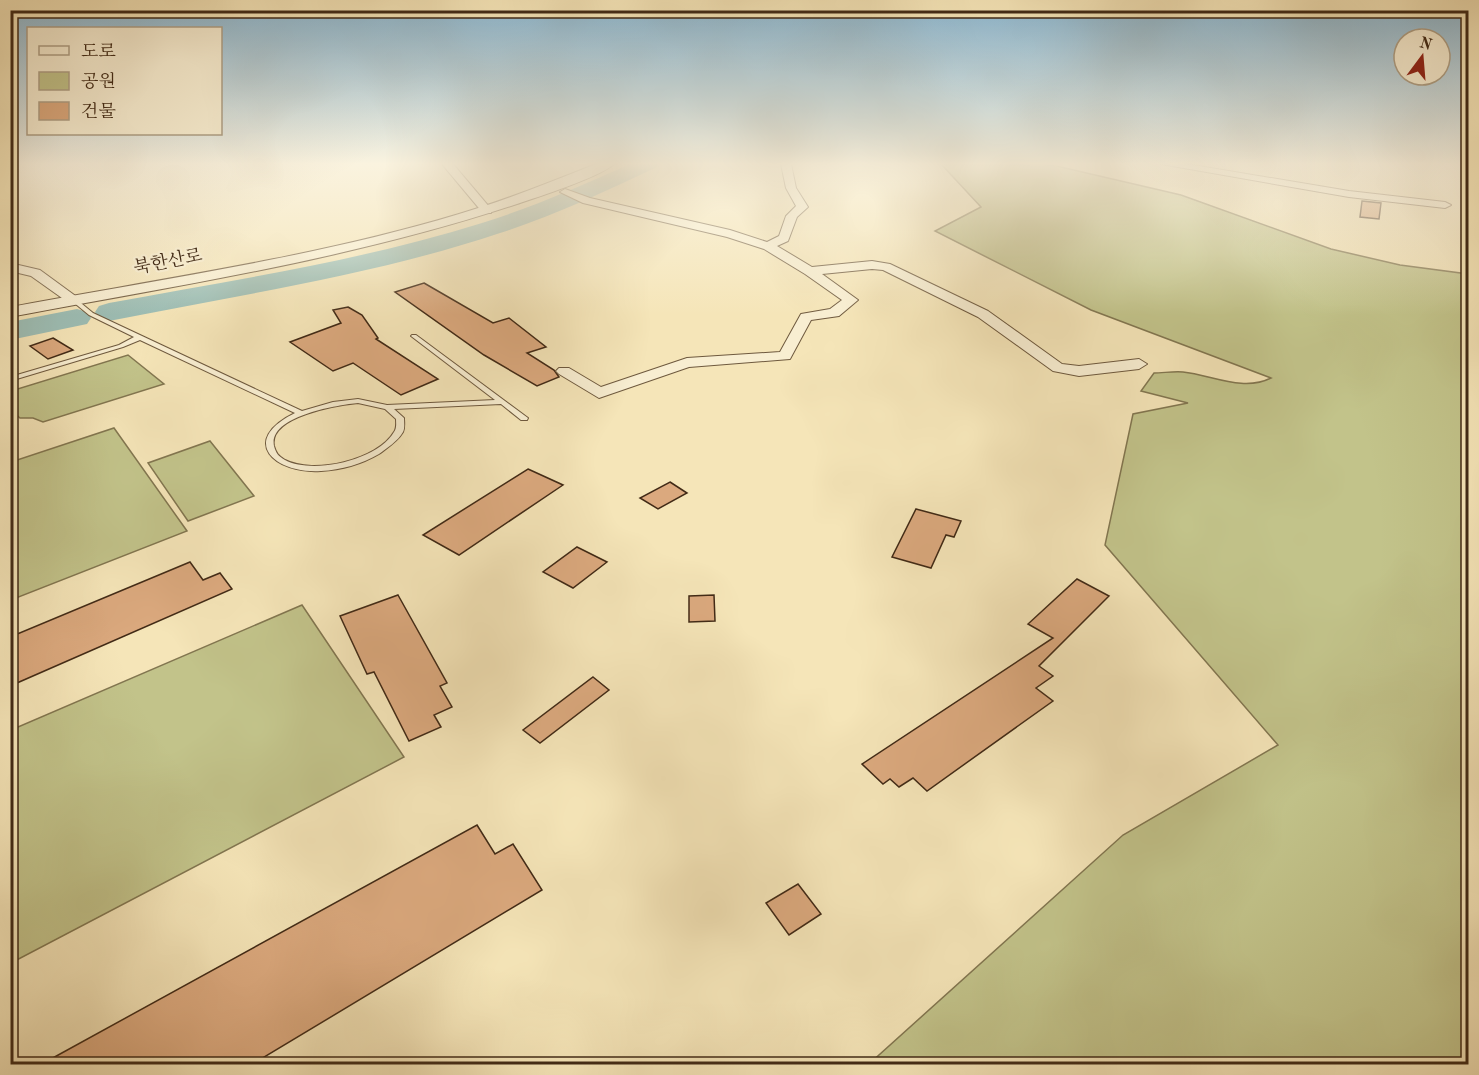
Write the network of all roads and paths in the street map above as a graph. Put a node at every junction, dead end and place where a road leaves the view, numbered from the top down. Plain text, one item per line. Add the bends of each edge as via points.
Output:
1 (476, 214) edge
2 (644, 214) edge
3 (794, 214) edge
4 (768, 246) junction
5 (10, 267) edge
6 (810, 271) junction
7 (74, 300) junction
8 (10, 312) edge
9 (414, 336) dead end
10 (140, 337) junction
11 (1139, 364) dead end
12 (564, 371) dead end
13 (10, 379) edge
14 (503, 402) junction
15 (388, 406) junction
16 (300, 413) junction
17 (524, 418) dead end

1 - 7 street, 북한산로 via 382,240
2 - 4 street
3 - 4 street via 784,238
4 - 6 street
5 - 7 street via 35,273
6 - 11 street via 886,267 983,315 1058,369 1078,371
6 - 12 street via 851,300 834,313 806,316 785,356 687,363 598,393
7 - 8 street, 북한산로
7 - 10 lane via 91,314
9 - 14 lane
10 - 13 lane
10 - 16 lane
14 - 15 lane
14 - 17 lane
15 - 16 lane via 340,402
15 - 16 lane via 401,422 393,441 365,459 322,469 301,468 273,455 273,434

